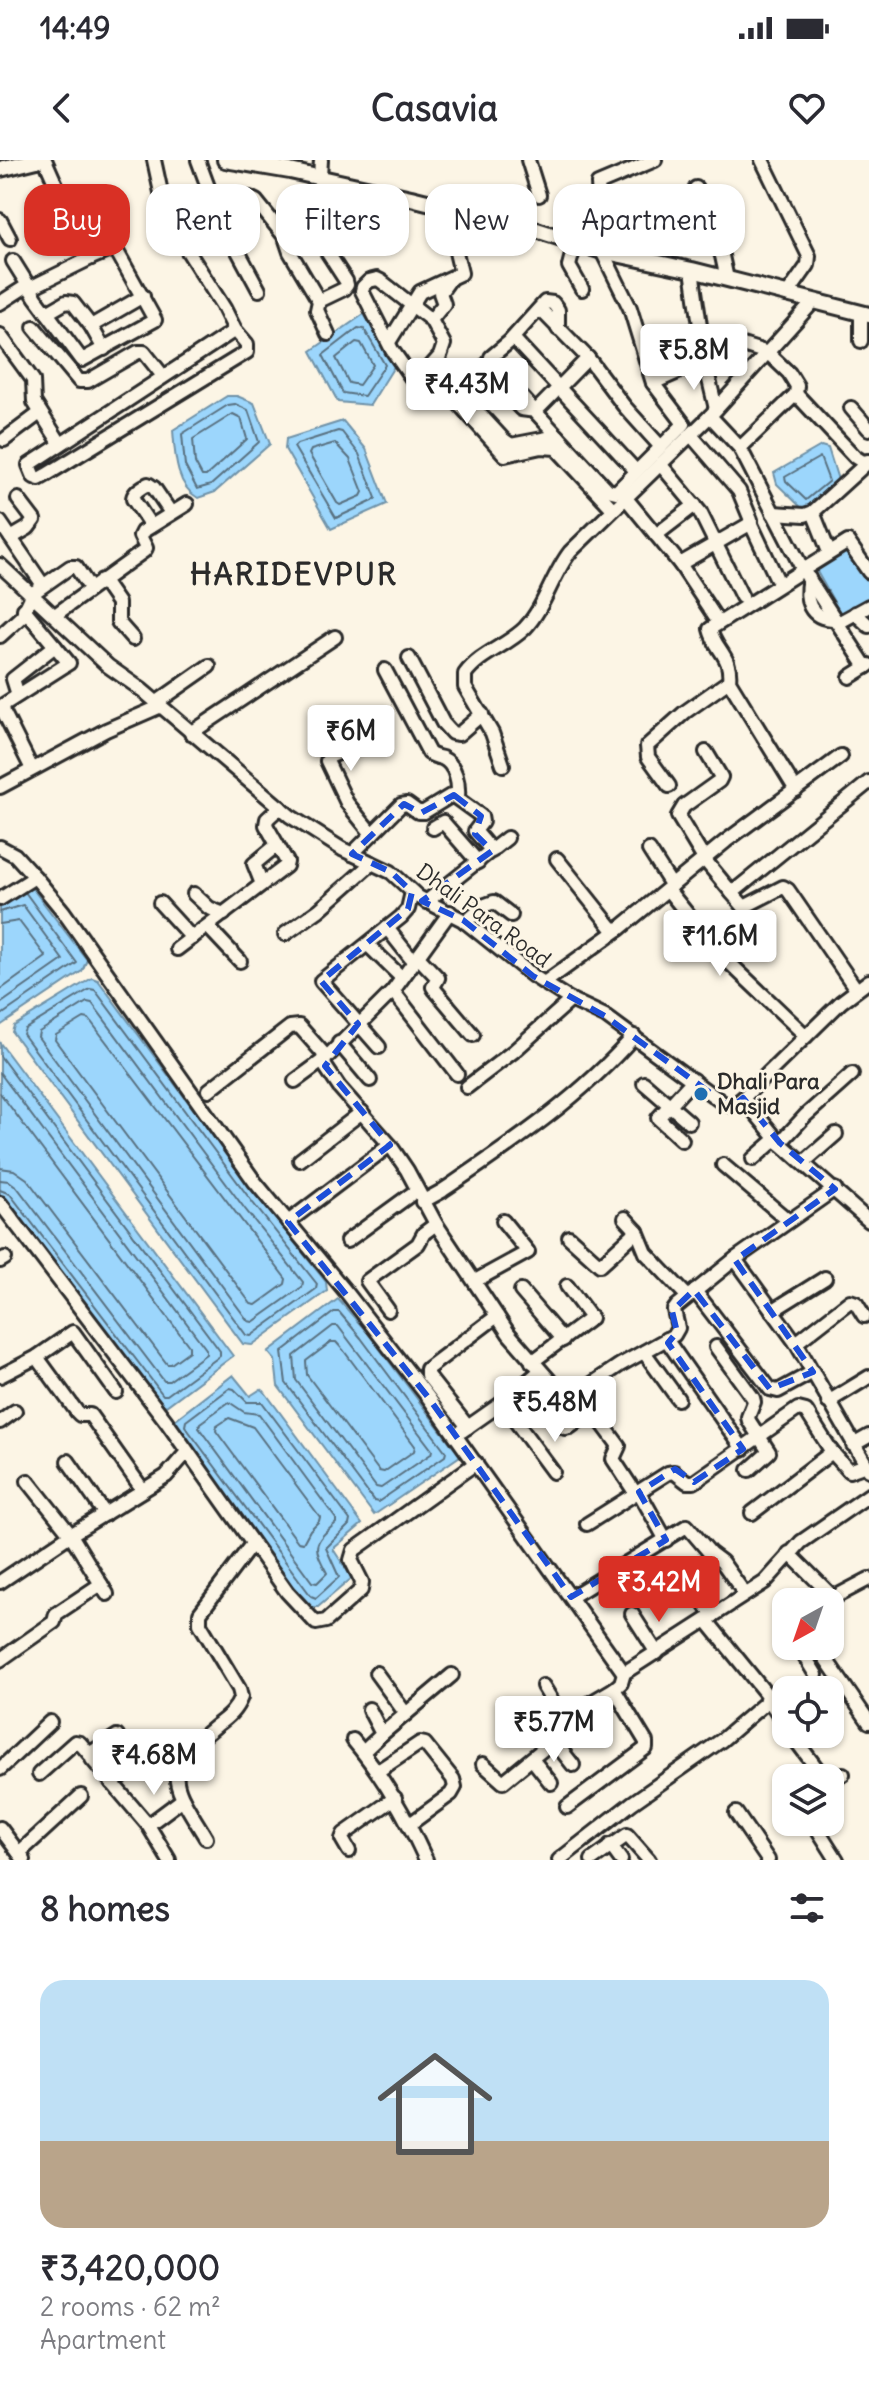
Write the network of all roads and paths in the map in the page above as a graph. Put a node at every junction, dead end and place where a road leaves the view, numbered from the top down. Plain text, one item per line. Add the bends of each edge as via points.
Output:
1 (37, 160) edge
2 (45, 160) edge
3 (154, 160) edge
4 (198, 160) edge
5 (225, 160) edge
6 (321, 160) edge
7 (528, 160) edge
8 (655, 160) edge
9 (762, 160) edge
10 (265, 163) edge
11 (0, 169) edge
12 (320, 177) junction
13 (207, 184) edge
14 (598, 184) edge
15 (539, 195) dead end
16 (425, 201) edge
17 (260, 207) edge
18 (0, 220) edge
19 (276, 226) edge
20 (10, 239) dead end
21 (241, 256) edge
22 (292, 256) edge
23 (330, 256) edge
24 (456, 256) edge
25 (572, 256) edge
26 (600, 256) edge
27 (628, 256) edge
28 (722, 256) edge
29 (91, 258) junction
30 (13, 261) dead end
31 (692, 270) junction
32 (450, 279) junction
33 (727, 279) junction
34 (29, 286) junction
35 (582, 289) dead end
36 (259, 290) dead end
37 (787, 295) junction
38 (143, 296) junction
39 (319, 301) junction
40 (814, 301) junction
41 (0, 303) edge
42 (411, 305) junction
43 (47, 313) junction
44 (865, 314) edge
45 (431, 320) junction
46 (91, 326) junction
47 (34, 327) dead end
48 (235, 330) junction
49 (701, 332) junction
50 (328, 334) dead end
51 (0, 335) edge
52 (513, 338) junction
53 (861, 341) dead end
54 (389, 342) junction
55 (104, 349) junction
56 (768, 353) junction
57 (588, 358) junction
58 (432, 365) junction
59 (487, 365) junction
60 (678, 372) dead end
61 (163, 376) junction
62 (653, 383) junction
63 (560, 388) junction
64 (796, 394) junction
65 (851, 408) dead end
66 (536, 411) junction
67 (713, 412) junction
68 (40, 413) junction
69 (869, 429) edge
70 (691, 435) junction
71 (558, 436) junction
72 (4, 440) dead end
73 (60, 443) junction
74 (661, 447) junction
75 (740, 448) junction
76 (869, 461) edge
77 (661, 465) junction
78 (636, 471) junction
79 (625, 497) junction
80 (18, 499) dead end
81 (187, 504) dead end
82 (695, 505) junction
83 (613, 509) junction
84 (813, 512) junction
85 (171, 513) junction
86 (773, 513) junction
87 (0, 522) edge
88 (750, 522) junction
89 (151, 526) junction
90 (656, 535) junction
91 (11, 538) junction
92 (715, 542) junction
93 (829, 552) junction
94 (680, 564) junction
95 (0, 565) edge
96 (869, 572) edge
97 (806, 574) junction
98 (776, 577) dead end
99 (102, 580) junction
100 (90, 588) junction
101 (38, 589) junction
102 (742, 597) dead end
103 (869, 606) edge
104 (24, 609) junction
105 (855, 613) junction
106 (55, 615) junction
107 (715, 617) dead end
108 (836, 621) junction
109 (869, 626) edge
110 (0, 636) edge
111 (335, 637) dead end
112 (133, 639) dead end
113 (55, 646) junction
114 (409, 658) dead end
115 (209, 666) dead end
116 (868, 666) edge
117 (385, 670) dead end
118 (850, 677) dead end
119 (729, 681) junction
120 (18, 695) junction
121 (158, 705) junction
122 (482, 714) junction
123 (385, 726) dead end
124 (5, 729) edge
125 (191, 733) junction
126 (706, 752) dead end
127 (841, 756) dead end
128 (503, 765) dead end
129 (32, 769) junction
130 (869, 782) edge
131 (669, 786) dead end
132 (0, 787) edge
133 (796, 790) junction
134 (458, 797) junction
135 (280, 807) junction
136 (433, 828) dead end
137 (372, 834) junction
138 (507, 838) dead end
139 (277, 845) junction
140 (0, 847) edge
141 (649, 850) dead end
142 (492, 851) junction
143 (352, 854) junction
144 (557, 859) dead end
145 (704, 859) junction
146 (478, 862) junction
147 (372, 863) junction
148 (35, 877) junction
149 (262, 884) junction
150 (670, 888) junction
151 (412, 892) junction
152 (732, 893) junction
153 (194, 894) dead end
154 (0, 899) edge
155 (426, 902) junction
156 (160, 903) dead end
157 (450, 912) junction
158 (224, 914) junction
159 (511, 915) dead end
160 (465, 922) junction
161 (208, 927) junction
162 (387, 928) junction
163 (619, 929) junction
164 (285, 934) dead end
165 (192, 938) junction
166 (368, 945) junction
167 (177, 949) dead end
168 (415, 958) junction
169 (240, 961) dead end
170 (402, 978) junction
171 (869, 981) edge
172 (544, 983) junction
173 (856, 989) junction
174 (393, 991) junction
175 (571, 1000) junction
176 (358, 1024) junction
177 (473, 1035) dead end
178 (634, 1036) junction
179 (806, 1036) junction
180 (339, 1043) junction
181 (379, 1047) dead end
182 (325, 1059) junction
183 (457, 1074) dead end
184 (852, 1074) dead end
185 (370, 1080) dead end
186 (693, 1080) junction
187 (295, 1081) dead end
188 (644, 1083) dead end
189 (467, 1087) dead end
190 (209, 1090) dead end
191 (743, 1098) junction
192 (669, 1105) junction
193 (362, 1112) junction
194 (689, 1122) dead end
195 (836, 1134) dead end
196 (682, 1140) dead end
197 (778, 1141) junction
198 (390, 1145) junction
199 (753, 1159) dead end
200 (300, 1160) dead end
201 (803, 1163) junction
202 (723, 1165) dead end
203 (835, 1189) junction
204 (419, 1196) junction
205 (0, 1203) edge
206 (625, 1218) dead end
207 (503, 1221) dead end
208 (789, 1221) junction
209 (869, 1221) edge
210 (288, 1222) junction
211 (436, 1224) junction
212 (637, 1231) junction
213 (569, 1237) dead end
214 (347, 1241) dead end
215 (735, 1259) junction
216 (825, 1278) dead end
217 (475, 1281) junction
218 (567, 1286) dead end
219 (521, 1291) dead end
220 (691, 1294) junction
221 (388, 1310) dead end
222 (772, 1311) junction
223 (497, 1316) junction
224 (864, 1316) dead end
225 (666, 1339) junction
226 (563, 1340) junction
227 (796, 1343) junction
228 (716, 1347) dead end
229 (644, 1352) junction
230 (37, 1357) junction
231 (536, 1366) junction
232 (813, 1372) junction
233 (0, 1376) edge
234 (869, 1377) edge
235 (527, 1382) junction
236 (116, 1392) dead end
237 (678, 1399) dead end
238 (828, 1402) junction
239 (502, 1403) junction
240 (15, 1411) dead end
241 (0, 1422) edge
242 (468, 1427) junction
243 (456, 1435) junction
244 (869, 1436) edge
245 (759, 1437) junction
246 (853, 1445) junction
247 (743, 1449) junction
248 (187, 1452) junction
249 (832, 1452) junction
250 (68, 1461) dead end
251 (476, 1463) junction
252 (867, 1468) edge
253 (749, 1470) dead end
254 (553, 1472) dead end
255 (28, 1481) dead end
256 (143, 1490) junction
257 (637, 1493) junction
258 (869, 1495) edge
259 (752, 1513) dead end
260 (105, 1514) junction
261 (587, 1524) dead end
262 (71, 1535) junction
263 (666, 1540) junction
264 (252, 1544) junction
265 (789, 1553) junction
266 (869, 1579) edge
267 (0, 1582) edge
268 (693, 1586) dead end
269 (824, 1588) edge
270 (844, 1593) edge
271 (745, 1594) junction
272 (571, 1597) junction
273 (632, 1614) dead end
274 (710, 1618) junction
275 (657, 1653) junction
276 (0, 1660) edge
277 (807, 1660) edge
278 (827, 1660) edge
279 (376, 1673) dead end
280 (624, 1673) junction
281 (452, 1675) dead end
282 (816, 1675) dead end
283 (543, 1686) dead end
284 (614, 1689) junction
285 (768, 1699) junction
286 (772, 1705) edge
287 (581, 1708) junction
288 (369, 1709) dead end
289 (406, 1714) junction
290 (563, 1719) junction
291 (50, 1722) dead end
292 (869, 1722) edge
293 (382, 1734) junction
294 (117, 1736) dead end
295 (600, 1739) dead end
296 (353, 1740) dead end
297 (554, 1741) junction
298 (363, 1752) junction
299 (91, 1756) junction
300 (532, 1759) junction
301 (141, 1761) dead end
302 (483, 1764) dead end
303 (573, 1765) dead end
304 (0, 1769) edge
305 (378, 1771) junction
306 (39, 1774) dead end
307 (112, 1783) junction
308 (551, 1783) dead end
309 (81, 1796) dead end
310 (395, 1798) junction
311 (183, 1799) junction
312 (567, 1807) dead end
313 (736, 1813) dead end
314 (410, 1824) junction
315 (148, 1825) junction
316 (0, 1828) edge
317 (822, 1836) edge
318 (206, 1838) dead end
319 (610, 1845) junction
320 (349, 1851) dead end
321 (22, 1856) edge
322 (169, 1860) edge
323 (426, 1860) edge
324 (559, 1860) edge
325 (592, 1860) edge
326 (621, 1860) edge
327 (649, 1860) edge
328 (768, 1860) edge
329 (837, 1860) edge

1 - 11 main road
2 - 29 street
3 - 48 street via 175,231
4 - 13 street
5 - 10 main road
6 - 12 street
7 - 15 street
8 - 14 street
9 - 37 street via 809,256
10 - 12 main road
12 - 16 main road
17 - 19 street
18 - 20 street
21 - 36 street
22 - 39 street
23 - 39 street via 346,281 344,289
24 - 32 street via 462,271
25 - 35 street via 569,266
26 - 62 street via 630,308
27 - 31 main road
28 - 33 street
29 - 34 street
29 - 38 street via 115,248
30 - 34 street
31 - 33 main road
31 - 49 street
32 - 42 street via 420,292
32 - 45 street via 440,293 444,304
33 - 37 main road
34 - 41 street
34 - 43 street
37 - 40 main road
38 - 46 street
38 - 55 street via 155,320
39 - 50 street via 318,314
40 - 44 main road
40 - 56 street
42 - 45 street
42 - 54 street
42 - 54 street via 377,279 363,287
43 - 46 street via 69,301
43 - 55 street via 82,360
44 - 53 street
45 - 58 street via 444,344
46 - 55 street
47 - 61 street via 79,381 138,352 144,352
48 - 61 street
48 - 73 street via 247,352 46,475 34,477 29,465
49 - 56 street
49 - 67 street
51 - 68 street via 33,380 32,398
52 - 57 street via 545,302 553,303 558,329
52 - 59 street
52 - 63 street
54 - 58 street via 411,377 423,377
56 - 64 street via 789,373
56 - 67 street
57 - 63 street
57 - 74 street
58 - 83 street via 440,383 505,455 556,448
59 - 66 street
59 - 71 street via 456,388 506,443
60 - 62 street
61 - 73 street
62 - 74 street via 684,424
63 - 66 street
63 - 78 street
64 - 75 street
64 - 76 street via 855,457
65 - 69 street
66 - 71 street
67 - 70 street
67 - 75 street
68 - 72 street
68 - 73 street
70 - 77 street
70 - 88 street via 739,491
71 - 78 street via 610,491 618,490
74 - 78 street
75 - 86 street
76 - 84 street
77 - 79 street
77 - 82 street
79 - 83 street
79 - 90 street
80 - 91 street via 34,520
81 - 85 street
82 - 90 street
82 - 92 street
83 - 122 street via 558,567 527,626 465,674 465,687
84 - 86 street
84 - 93 street
85 - 89 street
85 - 89 street via 154,488 145,485 133,499
86 - 97 street
87 - 91 street
88 - 92 street
88 - 98 street
89 - 99 street via 140,534 144,551
90 - 94 street
91 - 101 street
92 - 94 street
92 - 102 street
93 - 96 street via 851,543
93 - 97 street
94 - 107 street
95 - 101 street, Dhali Para Road
97 - 108 street
97 - 119 street via 710,629 728,660
99 - 100 street
99 - 112 street via 118,603 118,622
100 - 101 street via 74,566
100 - 106 street
101 - 104 street
101 - 106 street, Dhali Para Road
103 - 105 street
104 - 110 street
104 - 113 street
105 - 108 street
105 - 109 street
106 - 121 street, Dhali Para Road
108 - 116 street
111 - 125 street
113 - 120 street via 13,679
113 - 120 street via 69,663
114 - 122 street via 452,733 459,734
115 - 121 street
116 - 118 street
117 - 134 street via 429,753 452,769
119 - 131 street via 647,746 648,757
119 - 133 street
120 - 124 street via 3,705
121 - 125 street, Dhali Para Road
121 - 129 street
122 - 128 street
123 - 137 street via 327,761 347,803
124 - 129 street
125 - 135 street, Dhali Para Road
126 - 145 street via 721,777 678,816
127 - 133 street
129 - 132 street
130 - 152 street
133 - 145 street
134 - 137 street via 448,796 424,812 404,804
134 - 142 street via 481,816 475,831
135 - 139 street via 266,822
135 - 143 street, Dhali Para Road
136 - 146 street via 443,822
137 - 143 street
138 - 142 street
139 - 149 street via 254,864
139 - 149 street via 286,866
140 - 148 street
141 - 150 street
142 - 146 street
143 - 147 street, Dhali Para Road
144 - 163 street via 612,928
145 - 150 street
145 - 152 street
146 - 155 street
147 - 151 street, Dhali Para Road
147 - 164 street
148 - 154 street
148 - 210 street
149 - 158 street
150 - 163 street
150 - 179 street via 717,951
151 - 155 street, Dhali Para Road
151 - 162 street via 408,909
152 - 173 street via 744,907 775,889 788,890
153 - 158 street
155 - 157 street, Dhali Para Road
156 - 165 street
157 - 160 street, Dhali Para Road
157 - 168 street
158 - 161 street
159 - 160 street via 494,902
160 - 172 street, Dhali Para Road
161 - 165 street
161 - 169 street
162 - 166 street
162 - 168 street
163 - 172 street
165 - 167 street
166 - 170 street
166 - 176 street via 321,981
168 - 170 street
168 - 177 street via 438,978 433,987
170 - 174 street
171 - 173 street
172 - 175 street, Dhali Para Road
173 - 179 street
174 - 176 street
174 - 183 street
175 - 178 street, Dhali Para Road
175 - 189 street
176 - 180 street
176 - 181 street
178 - 186 street, Dhali Para Road
178 - 204 street via 563,1105 442,1191
179 - 191 street
180 - 182 street
180 - 185 street
182 - 187 street
182 - 190 street via 295,1025
182 - 193 street via 328,1071
184 - 197 street
186 - 191 street, Dhali Para Road via 728,1105
186 - 192 street
188 - 192 street
191 - 197 street
192 - 194 street
192 - 196 street via 658,1120
193 - 198 street
193 - 200 street
195 - 201 street
197 - 199 street
197 - 201 street
198 - 204 street
198 - 210 street
201 - 203 street
202 - 208 street
203 - 208 street
203 - 209 street
204 - 211 street
204 - 214 street
205 - 248 street
206 - 212 street
207 - 217 street via 528,1252
208 - 215 street
210 - 243 street
211 - 217 street
211 - 221 street via 367,1281
212 - 213 street via 600,1265
212 - 220 street via 646,1253
215 - 220 street
215 - 222 street
216 - 222 street
217 - 223 street
218 - 226 street via 591,1318
219 - 226 street
220 - 225 street via 674,1310 677,1332
220 - 232 street via 770,1389 778,1391
222 - 227 street
223 - 231 street
223 - 242 street via 427,1369
224 - 227 street via 850,1301
225 - 229 street
225 - 247 street
226 - 231 street
227 - 232 street
228 - 245 street via 753,1398 748,1417
229 - 231 street via 570,1398
229 - 237 street
230 - 233 street
230 - 236 street via 73,1332
230 - 256 street via 77,1412 90,1415
231 - 235 street
232 - 238 street
234 - 238 street
235 - 239 street
235 - 257 street via 565,1428 597,1408 619,1446 613,1459
238 - 246 street
239 - 242 street
239 - 254 street
240 - 241 street
242 - 243 street
243 - 251 street
244 - 246 street
245 - 247 street
245 - 249 street via 802,1409
245 - 253 street via 769,1454
246 - 252 street
247 - 257 street via 694,1482 674,1472
248 - 256 street via 166,1476
248 - 264 street
249 - 252 street via 849,1471
249 - 259 street
250 - 260 street
251 - 264 street via 354,1550 351,1560 361,1590 321,1624 309,1618
251 - 272 street
255 - 262 street
256 - 260 street
257 - 261 street
257 - 263 street
258 - 265 street
260 - 262 street
262 - 267 street
262 - 276 street via 104,1589 56,1614 54,1622
263 - 271 street via 690,1528
263 - 272 street
264 - 311 street via 200,1613 200,1624 241,1697 231,1714 185,1753 176,1777
265 - 269 street
265 - 271 street via 773,1576
266 - 270 street
268 - 274 street
271 - 274 street
272 - 280 street
273 - 275 street
274 - 275 street
274 - 285 street
275 - 280 street
277 - 282 street
278 - 292 street
279 - 289 street
280 - 284 street
281 - 289 street
283 - 290 street
284 - 287 street
284 - 312 street via 646,1748
285 - 286 street
285 - 324 street via 722,1740
287 - 290 street
287 - 295 street
288 - 293 street
289 - 293 street
290 - 297 street via 566,1728
291 - 304 street
293 - 298 street
294 - 299 street
296 - 298 street
297 - 300 street
297 - 303 street
298 - 305 street
299 - 306 street via 75,1742
299 - 307 street
300 - 302 street via 502,1783
300 - 308 street
301 - 307 street
305 - 310 street
305 - 314 street via 420,1743 453,1779 451,1794
307 - 315 street
309 - 321 street
310 - 314 street
310 - 320 street via 344,1834
311 - 315 street
311 - 318 street
313 - 328 street
314 - 323 street
315 - 322 street
316 - 321 street
317 - 329 street
319 - 325 street
319 - 326 street
319 - 327 street via 627,1835

